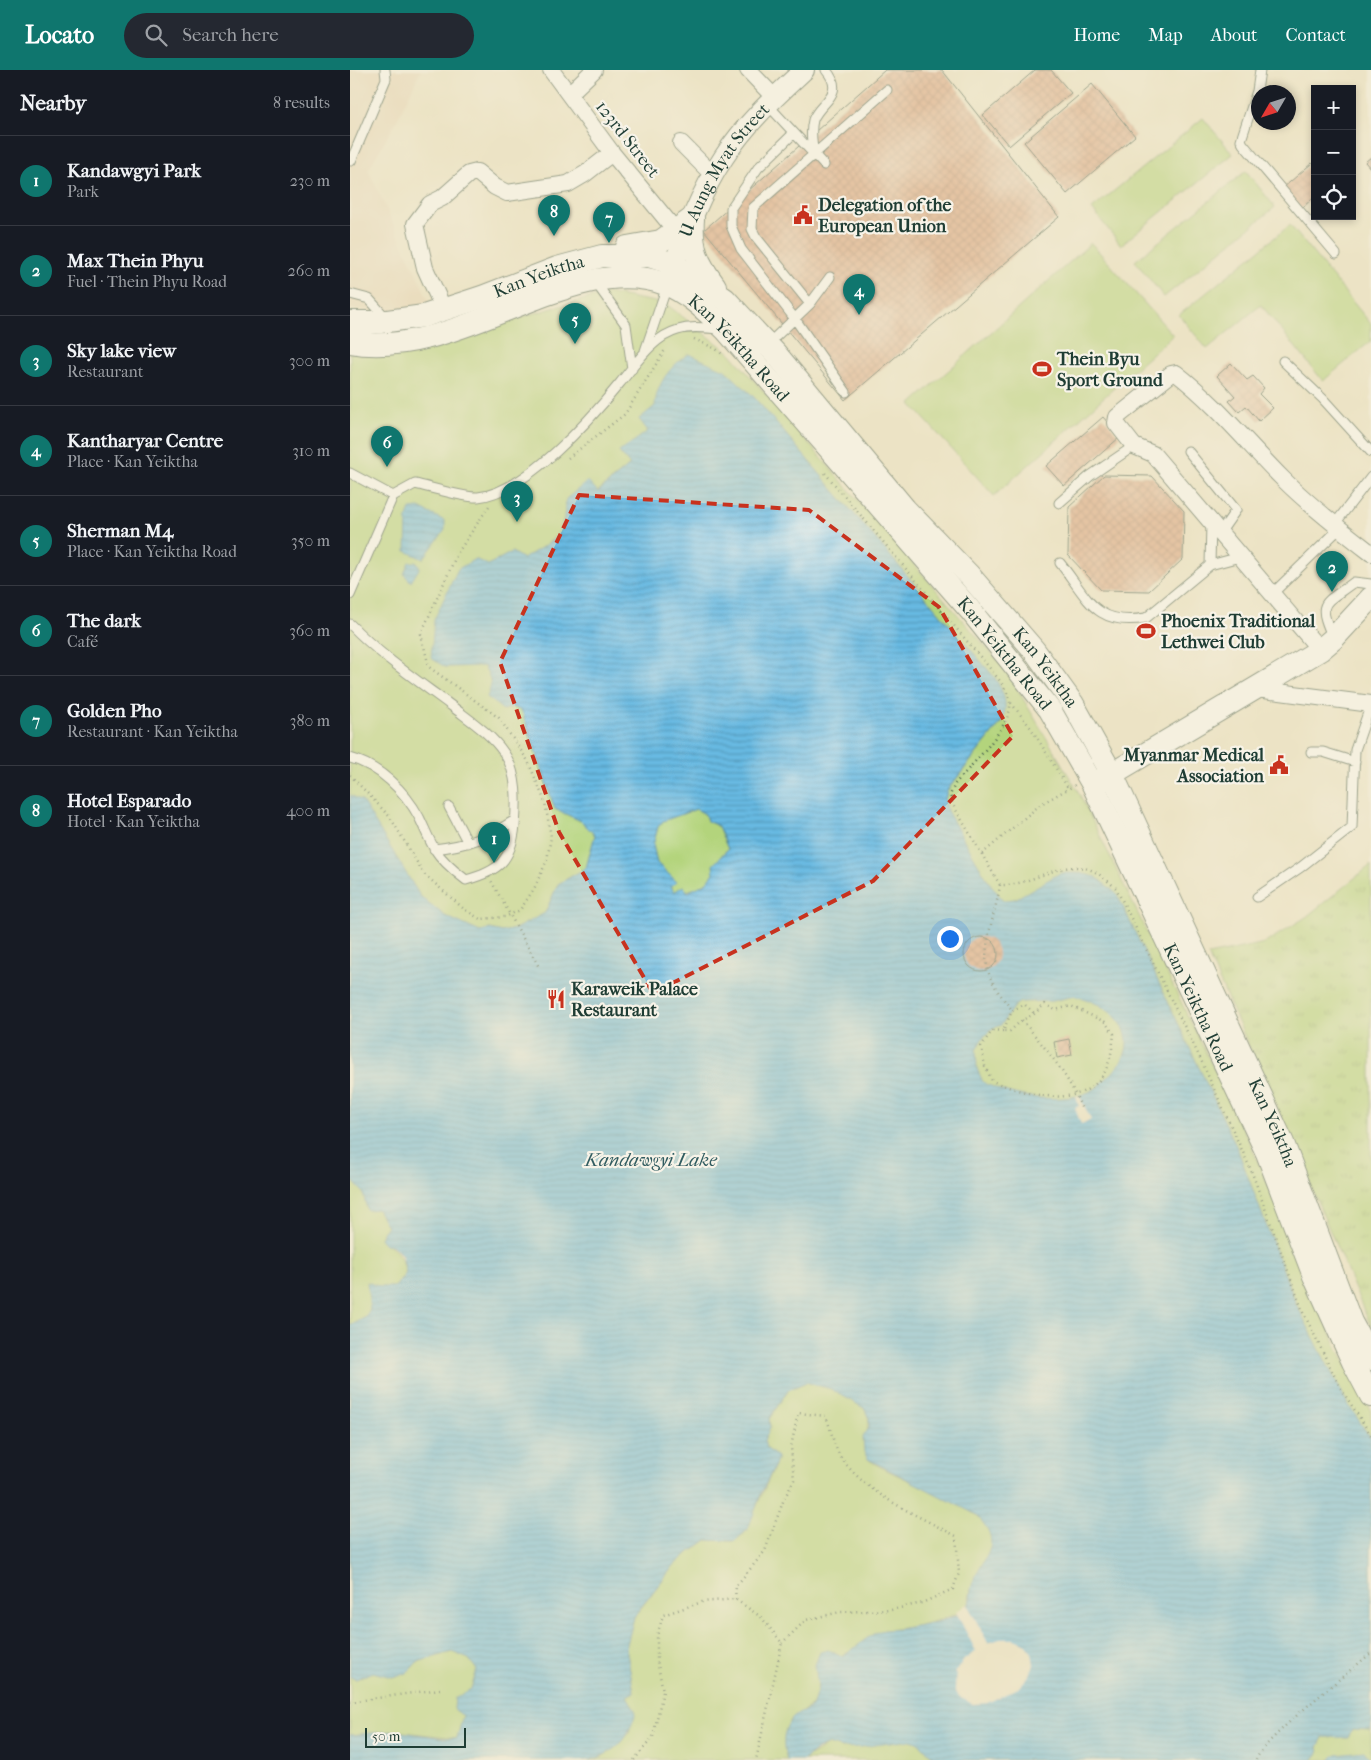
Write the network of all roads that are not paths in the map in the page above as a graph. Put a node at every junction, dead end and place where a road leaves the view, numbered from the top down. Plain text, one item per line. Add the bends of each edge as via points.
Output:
1 (385, 70) edge
2 (551, 70) edge
3 (594, 70) edge
4 (748, 70) edge
5 (804, 70) edge
6 (826, 70) edge
7 (1260, 70) edge
8 (887, 90) dead end
9 (569, 94) junction
10 (770, 101) junction
11 (794, 134) junction
12 (682, 143) dead end
13 (612, 153) junction
14 (814, 155) junction
15 (351, 161) dead end
16 (824, 165) dead end
17 (712, 175) junction
18 (684, 224) junction
19 (1336, 254) dead end
20 (602, 256) junction
21 (671, 275) junction
22 (830, 278) dead end
23 (594, 280) junction
24 (350, 294) edge
25 (725, 299) junction
26 (810, 304) junction
27 (444, 310) junction
28 (795, 319) junction
29 (389, 321) junction
30 (350, 322) edge
31 (726, 330) junction
32 (350, 342) edge
33 (767, 344) junction
34 (645, 352) junction
35 (1283, 362) dead end
36 (632, 369) junction
37 (846, 392) dead end
38 (1134, 446) junction
39 (1188, 451) dead end
40 (1371, 452) edge
41 (350, 474) edge
42 (1371, 477) edge
43 (393, 496) junction
44 (1060, 503) dead end
45 (1337, 527) junction
46 (1216, 528) junction
47 (1371, 553) edge
48 (1240, 557) junction
49 (1060, 563) dead end
50 (1210, 565) junction
51 (1371, 584) edge
52 (1272, 594) junction
53 (350, 596) edge
54 (1371, 598) edge
55 (350, 624) edge
56 (1327, 645) junction
57 (1256, 690) junction
58 (1371, 704) edge
59 (1311, 752) dead end
60 (350, 758) edge
61 (1355, 762) junction
62 (1112, 774) junction
63 (1093, 785) junction
64 (449, 807) dead end
65 (515, 820) junction
66 (468, 844) junction
67 (434, 849) junction
68 (1257, 897) dead end
69 (1371, 1358) edge
70 (1371, 1396) edge

1 - 15 lane via 386,79
2 - 9 street, 123rd Street
3 - 9 street
4 - 10 street
5 - 10 street, U Aung Myat Street
6 - 14 lane via 831,76 833,91 814,118 811,136
7 - 19 lane via 1243,144
8 - 14 lane
9 - 13 street, 123rd Street
10 - 11 lane
10 - 17 street, U Aung Myat Street via 747,125
11 - 14 lane
11 - 28 lane via 758,168 731,208 731,226 741,249
12 - 17 street
13 - 18 street, 123rd Street
13 - 27 street via 568,184 507,193 477,172 469,174 442,198 430,204 415,224 425,268
14 - 16 lane
14 - 26 lane via 762,198 752,213 752,229 756,237
17 - 18 street, U Aung Myat Street
18 - 20 main road via 661,241
18 - 21 street, U Aung Myat Street
18 - 25 main road via 701,266
20 - 21 main road, Kan Yeiktha via 649,256
20 - 27 main road, Kan Yeiktha via 557,268
21 - 23 main road, Kan Yeiktha Road
21 - 25 main road, Kan Yeiktha
21 - 31 main road, Kan Yeiktha Road via 690,298
21 - 34 lane
22 - 26 lane
23 - 32 main road, Kan Yeiktha Road via 426,339 381,344
23 - 36 lane via 626,325
24 - 29 lane via 369,299
25 - 33 main road, Kan Yeiktha
26 - 28 lane
27 - 29 main road, Kan Yeiktha
28 - 33 lane
28 - 37 lane
29 - 30 main road, Kan Yeiktha
31 - 34 lane via 694,327 664,336
31 - 63 main road, Kan Yeiktha Road via 1018,668 1050,710
33 - 62 main road, Kan Yeiktha via 905,509 1034,650 1073,704
34 - 36 lane
35 - 40 lane via 1324,399
36 - 43 lane via 595,414 552,456 506,487 477,497 414,484
38 - 44 lane via 1090,476
38 - 45 street via 1116,423 1117,418 1176,373 1197,389 1284,480
38 - 46 street via 1153,454
39 - 46 lane via 1236,510
41 - 43 lane
42 - 45 lane
43 - 53 lane
45 - 47 street
45 - 52 lane
46 - 48 street
46 - 50 lane
48 - 50 lane
48 - 52 street
49 - 50 lane via 1099,613 1117,620 1146,618
51 - 56 lane via 1354,582 1325,604 1322,615
52 - 56 street
54 - 56 main road
55 - 65 lane via 380,654 490,735 505,754 516,788
56 - 57 main road
57 - 58 street
57 - 62 main road
58 - 61 lane via 1355,750
59 - 61 lane via 1323,752
60 - 67 lane via 389,778 418,814
61 - 68 lane via 1352,827
62 - 63 main road
62 - 69 main road, Kan Yeiktha via 1283,1143 1348,1314
63 - 70 main road, Kan Yeiktha Road via 1267,1153 1314,1276
64 - 66 lane
65 - 66 lane
65 - 67 lane via 512,845 506,859 487,874 466,880 450,868
66 - 67 lane

